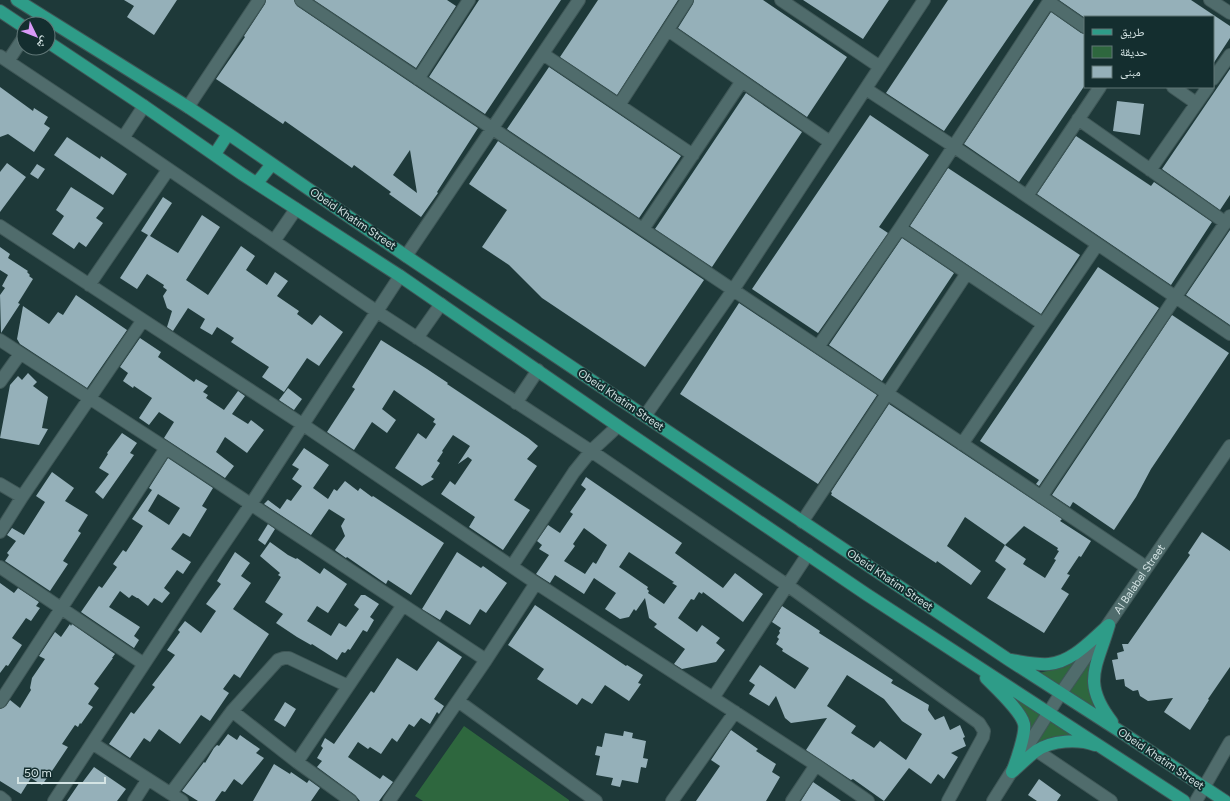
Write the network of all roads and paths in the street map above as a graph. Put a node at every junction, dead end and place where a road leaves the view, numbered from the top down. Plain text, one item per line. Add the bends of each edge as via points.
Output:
1 (17, 0) edge
2 (259, 0) edge
3 (301, 0) edge
4 (579, 0) edge
5 (688, 0) edge
6 (781, 0) edge
7 (924, 0) edge
8 (1210, 0) edge
9 (466, 1) edge
10 (1050, 1) edge
11 (797, 4) edge
12 (0, 10) edge
13 (1230, 13) edge
14 (16, 21) edge
15 (1084, 26) edge
16 (668, 30) junction
17 (16, 45) edge
18 (56, 47) edge
19 (543, 54) junction
20 (1230, 55) edge
21 (4, 58) edge
22 (880, 67) junction
23 (1214, 78) edge
24 (418, 79) junction
25 (742, 81) junction
26 (1099, 88) edge
27 (1174, 88) edge
28 (1207, 88) edge
29 (866, 89) junction
30 (1196, 103) junction
31 (619, 105) junction
32 (144, 106) junction
33 (188, 107) junction
34 (1078, 119) junction
35 (492, 128) junction
36 (228, 134) junction
37 (124, 138) junction
38 (830, 142) junction
39 (953, 146) junction
40 (215, 154) junction
41 (693, 155) junction
42 (272, 164) junction
43 (168, 170) junction
44 (1150, 170) junction
45 (257, 183) junction
46 (1027, 196) junction
47 (296, 209) junction
48 (1228, 219) edge
49 (0, 226) edge
50 (900, 228) junction
51 (643, 229) junction
52 (274, 241) junction
53 (1097, 244) junction
54 (406, 256) junction
55 (967, 273) junction
56 (400, 276) junction
57 (89, 285) junction
58 (733, 290) junction
59 (1176, 297) junction
60 (441, 304) junction
61 (376, 311) junction
62 (142, 320) junction
63 (1043, 324) junction
64 (1230, 334) edge
65 (417, 338) junction
66 (0, 340) edge
67 (818, 347) junction
68 (20, 354) junction
69 (538, 370) junction
70 (0, 382) edge
71 (887, 393) junction
72 (90, 399) junction
73 (516, 403) junction
74 (645, 416) junction
75 (302, 424) junction
76 (618, 426) junction
77 (962, 444) junction
78 (1230, 446) edge
79 (166, 448) junction
80 (591, 451) junction
81 (0, 484) edge
82 (22, 497) junction
83 (1041, 497) junction
84 (251, 504) junction
85 (802, 522) junction
86 (0, 532) edge
87 (808, 554) junction
88 (512, 566) junction
89 (0, 567) edge
90 (1146, 567) junction
91 (536, 582) junction
92 (787, 584) junction
93 (403, 605) junction
94 (61, 608) junction
95 (1109, 625) junction
96 (967, 659) junction
97 (486, 660) junction
98 (1009, 660) junction
99 (144, 664) junction
100 (348, 686) junction
101 (1062, 693) junction
102 (713, 698) junction
103 (458, 701) junction
104 (0, 702) edge
105 (232, 711) junction
106 (735, 712) junction
107 (1049, 714) junction
108 (1118, 730) junction
109 (1230, 742) edge
110 (92, 743) junction
111 (1104, 748) junction
112 (1037, 751) junction
113 (297, 762) junction
114 (816, 765) junction
115 (1012, 772) junction
116 (148, 778) junction
117 (1204, 787) junction
118 (171, 793) junction
119 (0, 797) edge
120 (394, 799) edge
121 (6, 801) edge
122 (54, 801) edge
123 (134, 801) edge
124 (182, 801) edge
125 (351, 801) edge
126 (596, 801) edge
127 (672, 801) edge
128 (792, 801) edge
129 (868, 801) edge
130 (948, 801) edge
131 (993, 801) edge
132 (1111, 801) edge
133 (1184, 801) edge
134 (1196, 801) edge
135 (1225, 801) edge

1 - 33 main road, Obeid Khatim Street
2 - 33 street
3 - 24 street
4 - 19 street
5 - 16 street
6 - 11 street
7 - 22 street
8 - 13 street
9 - 24 street
10 - 15 street
10 - 39 street
11 - 22 street
12 - 14 main road
16 - 25 street
16 - 31 street
17 - 21 street
18 - 32 main road, Obeid Khatim Street
19 - 31 street
19 - 35 street
20 - 23 street
21 - 37 street
22 - 29 street
24 - 35 street
25 - 38 street
25 - 41 street
26 - 34 street
27 - 30 street
28 - 30 street
29 - 38 street
29 - 39 street
30 - 44 street
31 - 41 street
32 - 37 street
32 - 40 main road, Obeid Khatim Street
33 - 36 main road, Obeid Khatim Street
34 - 44 street
34 - 46 street
35 - 51 street
35 - 54 street
36 - 40 main road
36 - 42 main road, Obeid Khatim Street
37 - 43 street
38 - 58 street
39 - 46 street
39 - 50 street
40 - 45 main road, Obeid Khatim Street
41 - 51 street
42 - 45 main road
42 - 54 main road, Obeid Khatim Street
43 - 52 street
43 - 57 street
44 - 48 street
45 - 47 main road, Obeid Khatim Street
46 - 53 street
47 - 52 street
47 - 56 main road, Obeid Khatim Street
48 - 59 street
49 - 57 street
50 - 55 street
50 - 67 street
51 - 58 street
52 - 61 street
53 - 59 street
53 - 63 street
54 - 74 main road, Obeid Khatim Street
55 - 63 street
55 - 71 street
56 - 60 main road, Obeid Khatim Street
56 - 61 street
57 - 62 street
58 - 67 street
58 - 74 street
59 - 64 street
59 - 83 street
60 - 65 street
60 - 69 main road, Obeid Khatim Street
61 - 65 street
61 - 75 street
62 - 72 street
62 - 75 street
63 - 77 street
65 - 73 street
66 - 68 street
67 - 71 street
68 - 70 street
68 - 72 street
69 - 73 street
69 - 76 main road, Obeid Khatim Street
71 - 77 street
71 - 85 street
72 - 79 street
72 - 82 street
73 - 80 street
74 - 85 main road, Obeid Khatim Street
75 - 84 street
75 - 88 street
76 - 80 street
76 - 87 main road, Obeid Khatim Street
77 - 83 street
78 - 90 street, Al Balabel Street
79 - 84 street
79 - 94 street
80 - 88 street via 564,486
80 - 92 street
81 - 82 street
82 - 86 street
83 - 90 street
84 - 93 street
84 - 99 street
85 - 98 main road, Obeid Khatim Street
87 - 92 street
87 - 96 main road, Obeid Khatim Street
88 - 91 street
89 - 94 street
90 - 95 street, Al Balabel Street
91 - 97 street
91 - 102 street
92 - 102 street
92 - 130 street via 979,722 984,731 983,737
93 - 97 street
93 - 100 street
94 - 99 street
94 - 104 street
95 - 98 main road via 1070,657 1060,662 1050,664
95 - 101 street, Al Balabel Street
95 - 108 main road via 1097,664 1094,684 1103,711
96 - 107 main road, Obeid Khatim Street
96 - 115 main road via 1001,693 1024,724
97 - 103 street
98 - 101 main road, Obeid Khatim Street
99 - 110 street
100 - 105 street via 289,658 284,658 278,660
100 - 113 street
101 - 107 street, Al Balabel Street
101 - 108 main road, Obeid Khatim Street
102 - 106 street
103 - 120 street
103 - 126 street
105 - 113 street
105 - 118 street
106 - 114 street
106 - 127 street
107 - 111 main road, Obeid Khatim Street
107 - 115 street, Al Balabel Street
108 - 117 main road, Obeid Khatim Street
109 - 117 street
110 - 116 street
110 - 122 street
111 - 112 main road via 1081,742 1048,745
111 - 133 main road, Obeid Khatim Street
112 - 115 main road
112 - 132 street
113 - 125 street
114 - 128 street
114 - 129 street
115 - 131 street, Al Balabel Street
116 - 118 street
116 - 123 street
117 - 134 street
117 - 135 main road, Obeid Khatim Street
118 - 124 street
119 - 121 street

